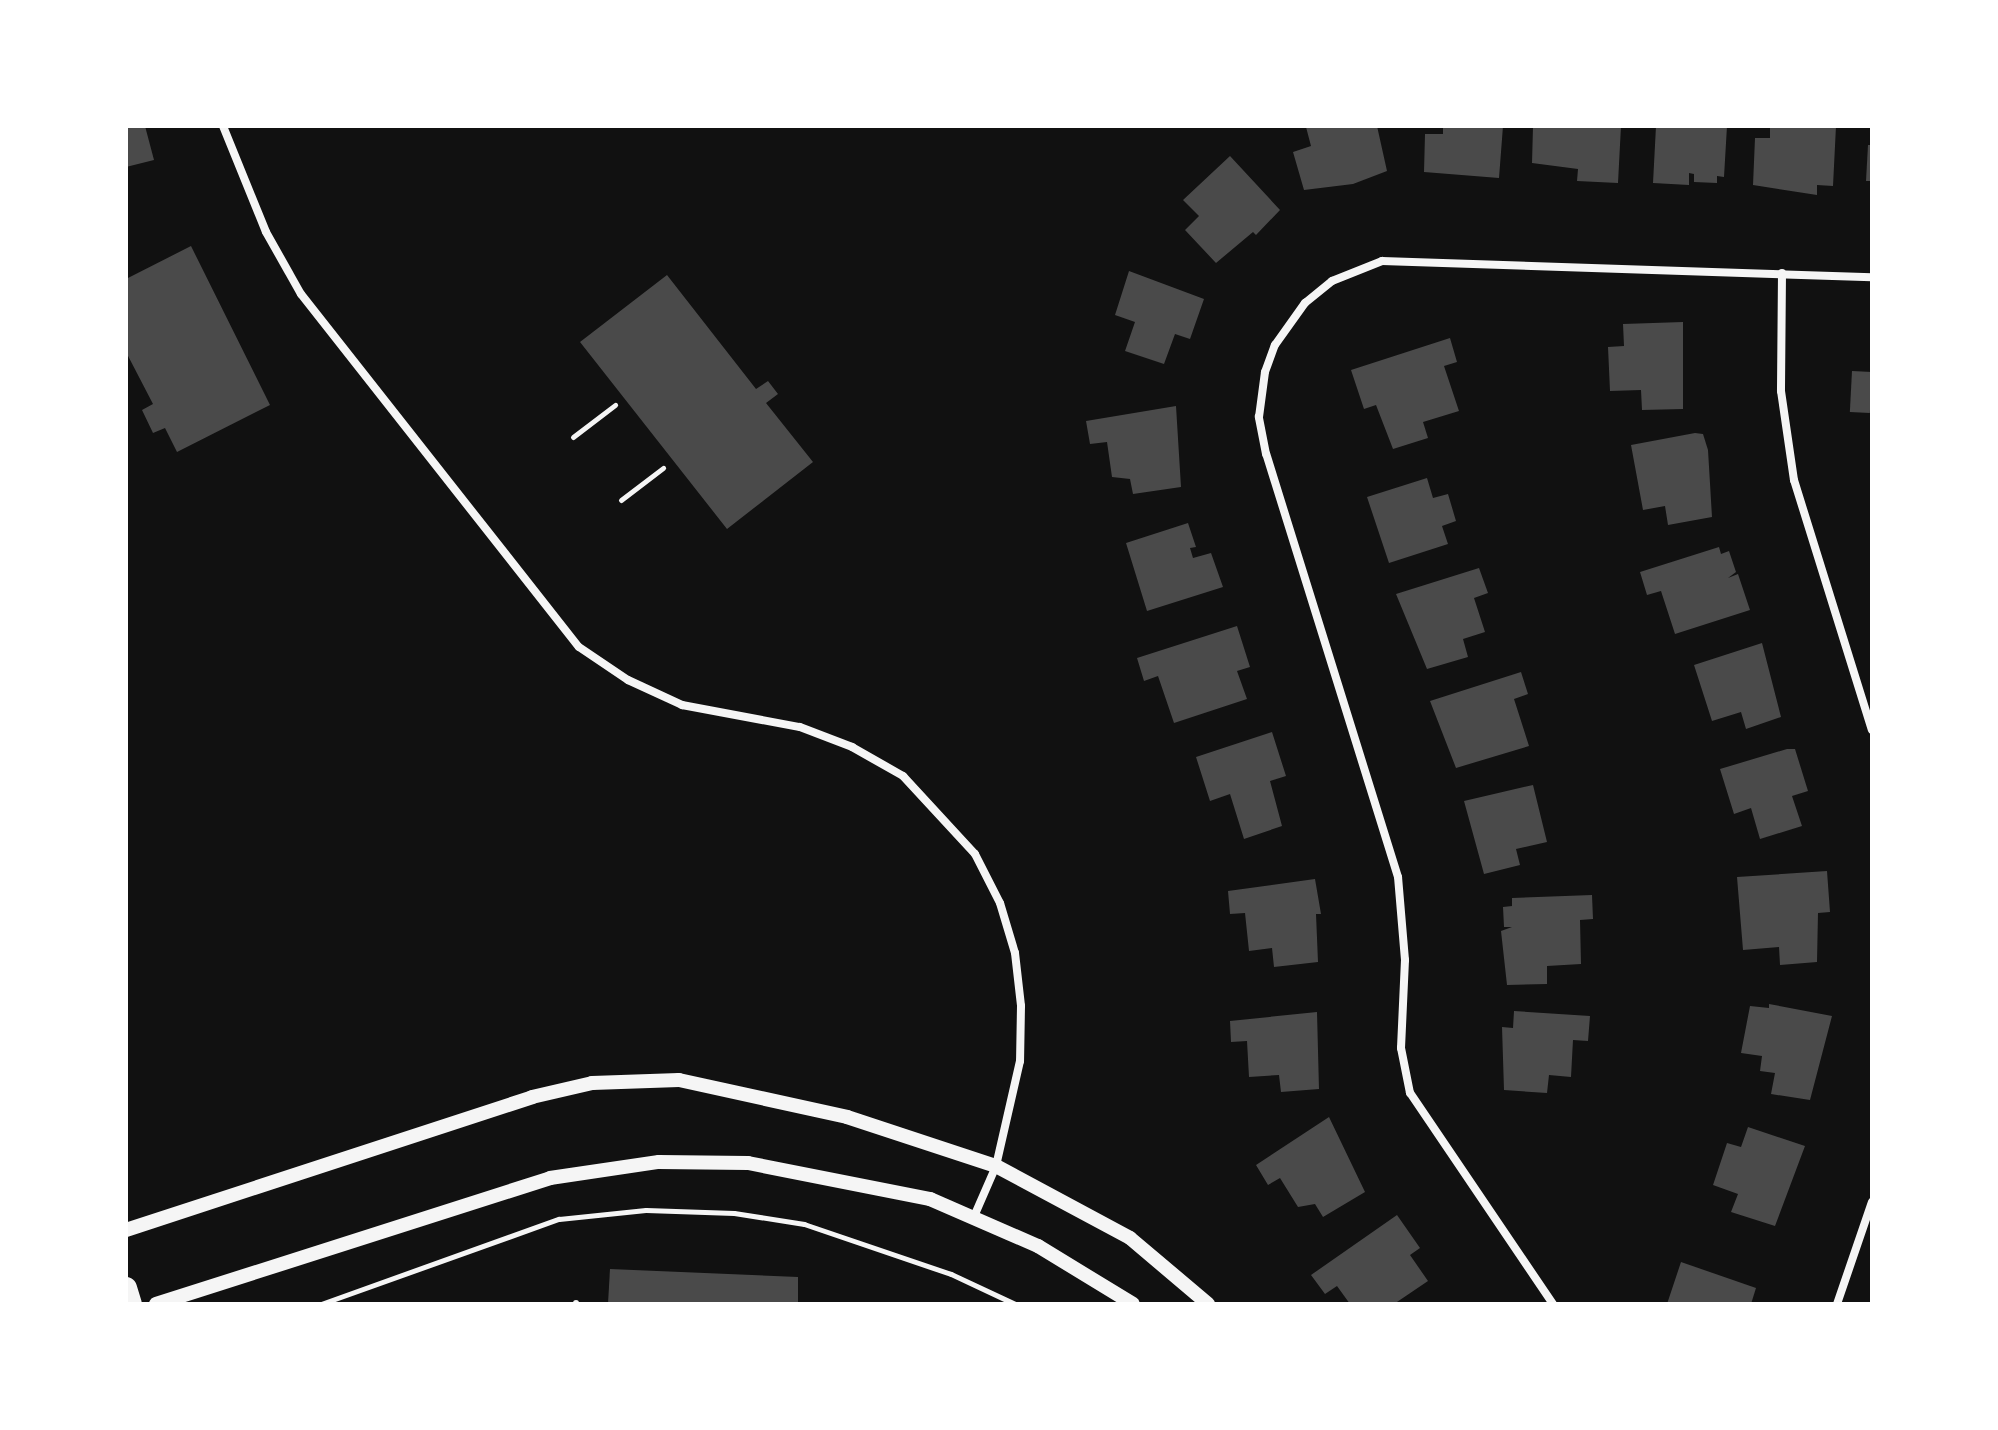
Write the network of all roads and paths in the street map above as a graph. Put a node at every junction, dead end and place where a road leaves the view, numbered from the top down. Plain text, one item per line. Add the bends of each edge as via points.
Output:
1 (223, 126) edge
2 (1782, 273) junction
3 (1872, 277) edge
4 (615, 405) dead end
5 (573, 437) dead end
6 (663, 468) dead end
7 (621, 500) dead end
8 (1872, 730) edge
9 (996, 1166) junction
10 (1872, 1202) edge
11 (973, 1220) junction
12 (126, 1230) edge
13 (126, 1288) edge
14 (131, 1304) edge
15 (156, 1304) edge
16 (321, 1304) edge
17 (1015, 1304) edge
18 (1133, 1304) edge
19 (1208, 1304) edge
20 (1553, 1304) edge
21 (1837, 1304) edge

1 - 9 street via 266,232 301,294 579,647 628,680 682,705 800,727 852,747 903,776 975,854 1000,903 1015,953 1021,1006 1020,1061
2 - 3 street
2 - 8 street via 1781,391 1794,480
2 - 20 street via 1382,261 1350,271 1317,292 1292,318 1270,358 1259,402 1266,454 1398,877 1405,960 1401,1048 1407,1084 1424,1121 1490,1205
4 - 5 path
6 - 7 path
9 - 11 street
9 - 12 street via 847,1117 679,1080 592,1083
9 - 19 street via 1130,1238
10 - 21 street
11 - 15 street via 930,1199 839,1177 748,1163 659,1162 550,1178
11 - 18 street via 1038,1246
13 - 14 highway
16 - 17 path via 559,1219 646,1210 734,1213 804,1224 951,1274

